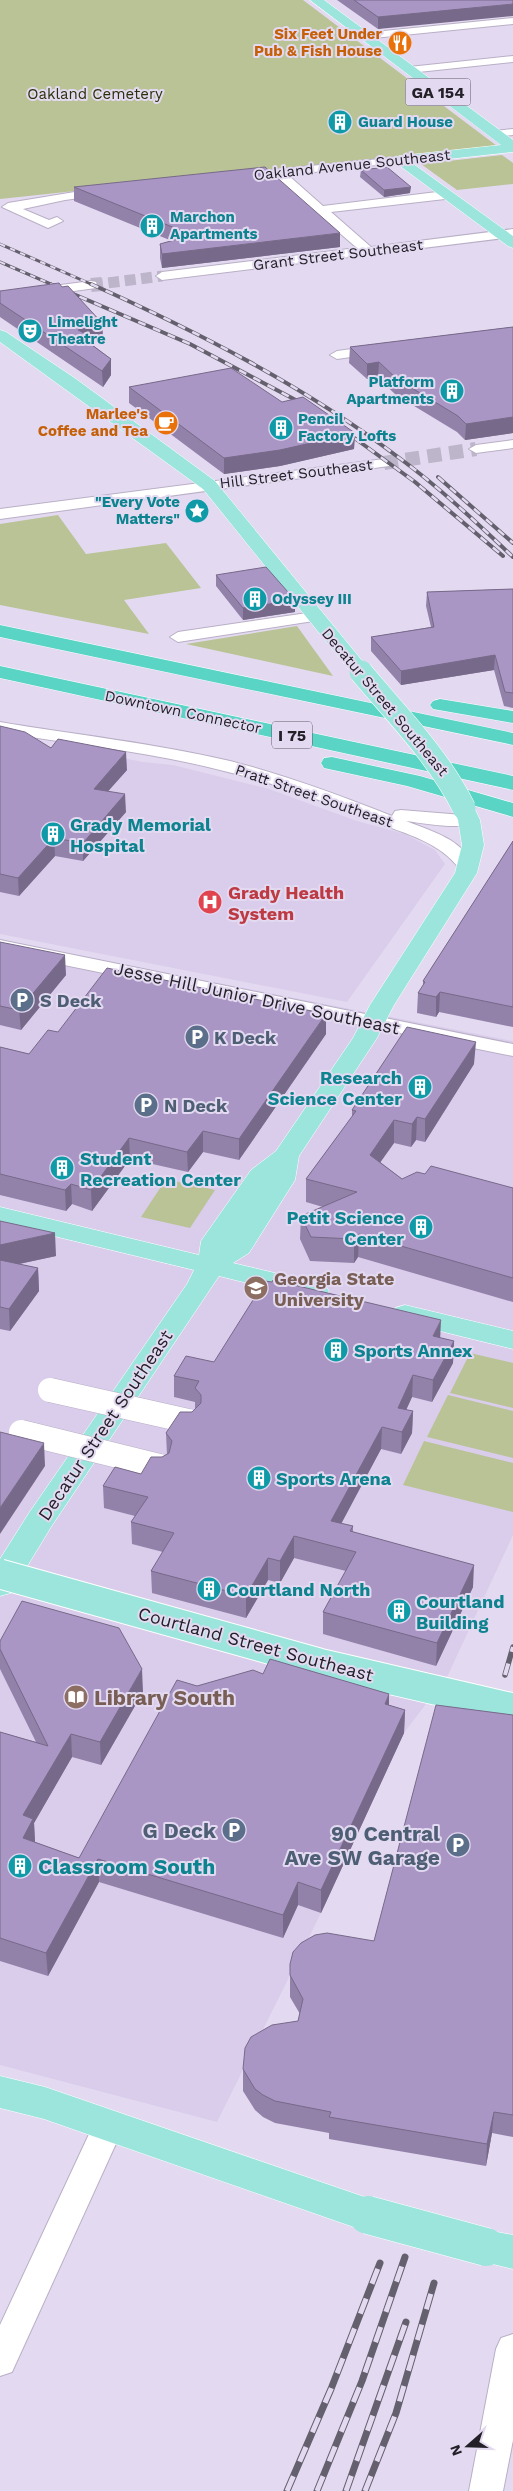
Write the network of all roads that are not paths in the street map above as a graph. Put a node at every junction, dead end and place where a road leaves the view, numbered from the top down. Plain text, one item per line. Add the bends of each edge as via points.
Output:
1 (316, 0) edge
2 (513, 21) edge
3 (363, 42) junction
4 (513, 59) edge
5 (409, 70) junction
6 (513, 132) edge
7 (495, 134) junction
8 (513, 148) edge
9 (399, 160) junction
10 (278, 173) junction
11 (229, 178) edge
12 (114, 190) edge
13 (445, 195) junction
14 (0, 204) edge
15 (12, 208) junction
16 (321, 210) junction
17 (57, 221) dead end
18 (509, 237) edge
19 (368, 251) junction
20 (162, 276) tunnel mouth
21 (91, 285) tunnel mouth
22 (21, 295) joint
23 (0, 296) edge
24 (0, 335) edge
25 (396, 347) edge
26 (337, 355) dead end
27 (513, 444) edge
28 (476, 450) tunnel mouth
29 (384, 463) tunnel mouth
30 (209, 485) junction
31 (0, 514) edge
32 (314, 617) junction
33 (0, 631) edge
34 (178, 638) dead end
35 (0, 672) edge
36 (0, 676) edge
37 (22, 677) junction
38 (223, 677) junction
39 (72, 688) junction
40 (513, 717) edge
41 (0, 727) edge
42 (513, 739) edge
43 (513, 783) edge
44 (341, 803) junction
45 (513, 810) edge
46 (466, 814) junction
47 (468, 867) junction
48 (0, 946) edge
49 (373, 1021) junction
50 (513, 1050) edge
51 (0, 1215) edge
52 (211, 1265) junction
53 (342, 1298) edge
54 (379, 1307) edge
55 (513, 1340) edge
56 (50, 1390) dead end
57 (188, 1421) edge
58 (21, 1432) dead end
59 (159, 1466) edge
60 (0, 1574) edge
61 (0, 1585) edge
62 (513, 1708) edge
63 (0, 2092) edge
64 (108, 2126) junction
65 (499, 2249) edge
66 (513, 2349) edge
67 (0, 2361) edge
68 (486, 2491) edge

1 - 3 main road, GA 154
2 - 3 street
3 - 5 main road, GA 154
4 - 5 street
5 - 7 main road, GA 154
6 - 7 street
7 - 8 main road, GA 154
8 - 9 main road, Oakland Avenue Southeast
9 - 10 street, Oakland Avenue Southeast
9 - 13 main road
10 - 11 street, Oakland Avenue Southeast
10 - 16 street
12 - 15 street via 65,196
13 - 16 street
13 - 18 main road
14 - 15 street
15 - 17 street via 48,224
16 - 19 street
18 - 19 street, Grant Street Southeast
19 - 20 street, Grant Street Southeast
21 - 22 street
22 - 23 main road
24 - 30 main road, Decatur Street Southeast
25 - 26 street
27 - 28 street
29 - 30 street, Hill Street Southeast
30 - 31 street, Hill Street Southeast
30 - 32 main road, Decatur Street Southeast
32 - 34 street
32 - 46 main road, Decatur Street Southeast, bridge via 443,770
33 - 38 highway, I 75
35 - 37 highway, Downtown Connector / I 75
36 - 37 highway
37 - 39 highway, Downtown Connector / I 75
38 - 40 highway
38 - 42 highway, I 75
39 - 43 highway, Downtown Connector / I 75
39 - 45 highway via 202,732 412,782
41 - 44 street, Pratt Street Southeast via 168,753 261,775
44 - 46 street via 423,819
44 - 47 street, Pratt Street Southeast via 443,842 460,855
46 - 47 main road, Decatur Street Southeast via 473,845
47 - 49 main road, Decatur Street Southeast
48 - 49 street, Jesse Hill Junior Drive Southeast
49 - 50 street, Jesse Hill Junior Drive Southeast
49 - 52 main road, Decatur Street Southeast via 286,1156 260,1176 215,1241
51 - 52 main road
52 - 53 main road
52 - 61 main road, Decatur Street Southeast via 201,1285 40,1520
54 - 55 main road
56 - 57 street, bridge
58 - 59 street, bridge
60 - 62 main road, Courtland Street Southeast, bridge via 303,1658
63 - 64 main road via 45,2103
64 - 65 main road, bridge via 368,2215
64 - 67 street
66 - 68 street

